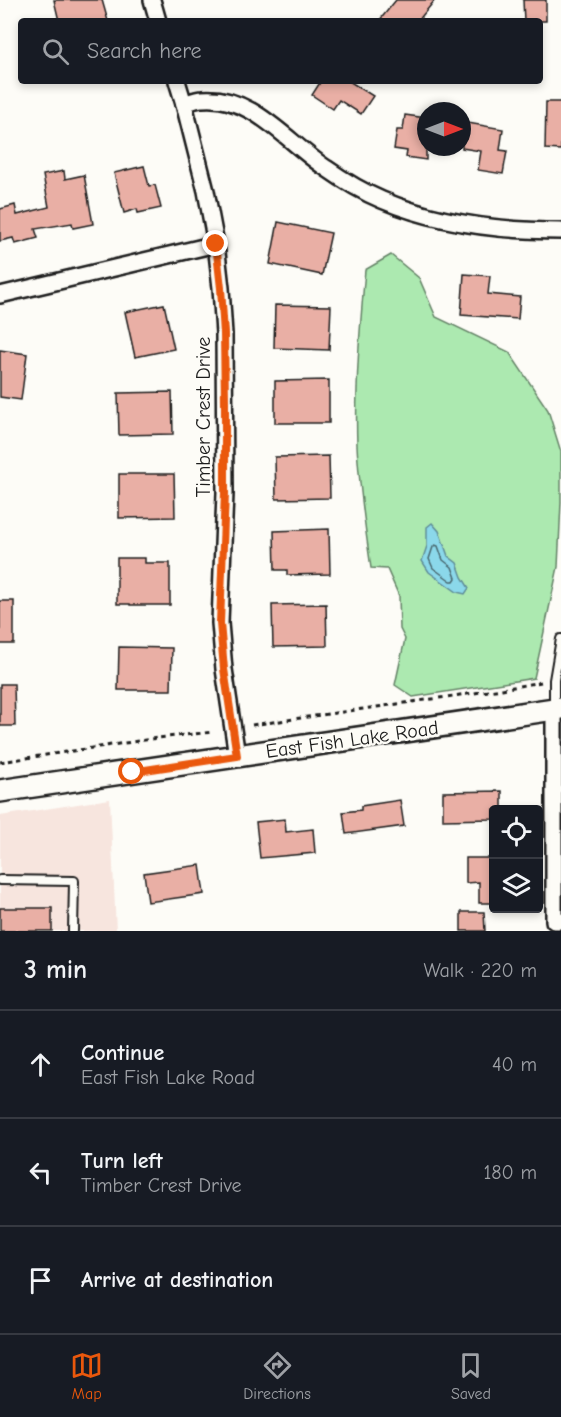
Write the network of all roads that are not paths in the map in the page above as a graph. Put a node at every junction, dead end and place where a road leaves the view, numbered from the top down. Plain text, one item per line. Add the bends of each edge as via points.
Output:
1 (152, 0) edge
2 (157, 18) edge
3 (178, 84) edge
4 (184, 104) junction
5 (561, 231) edge
6 (216, 244) junction
7 (0, 295) edge
8 (561, 639) edge
9 (558, 709) edge
10 (237, 756) junction
11 (0, 791) edge
12 (0, 880) edge
13 (561, 921) edge
14 (73, 931) edge

1 - 2 street
3 - 4 street, Timber Crest Drive
4 - 5 street via 222,99 239,105 265,120 326,168 405,208 482,227
4 - 6 street, Timber Crest Drive
6 - 7 street
6 - 10 street, Timber Crest Drive via 223,311 225,402 220,623
8 - 9 lane via 554,680
9 - 10 street, East Fish Lake Road
9 - 13 street via 554,921
10 - 11 street, East Fish Lake Road
12 - 14 lane via 74,881

